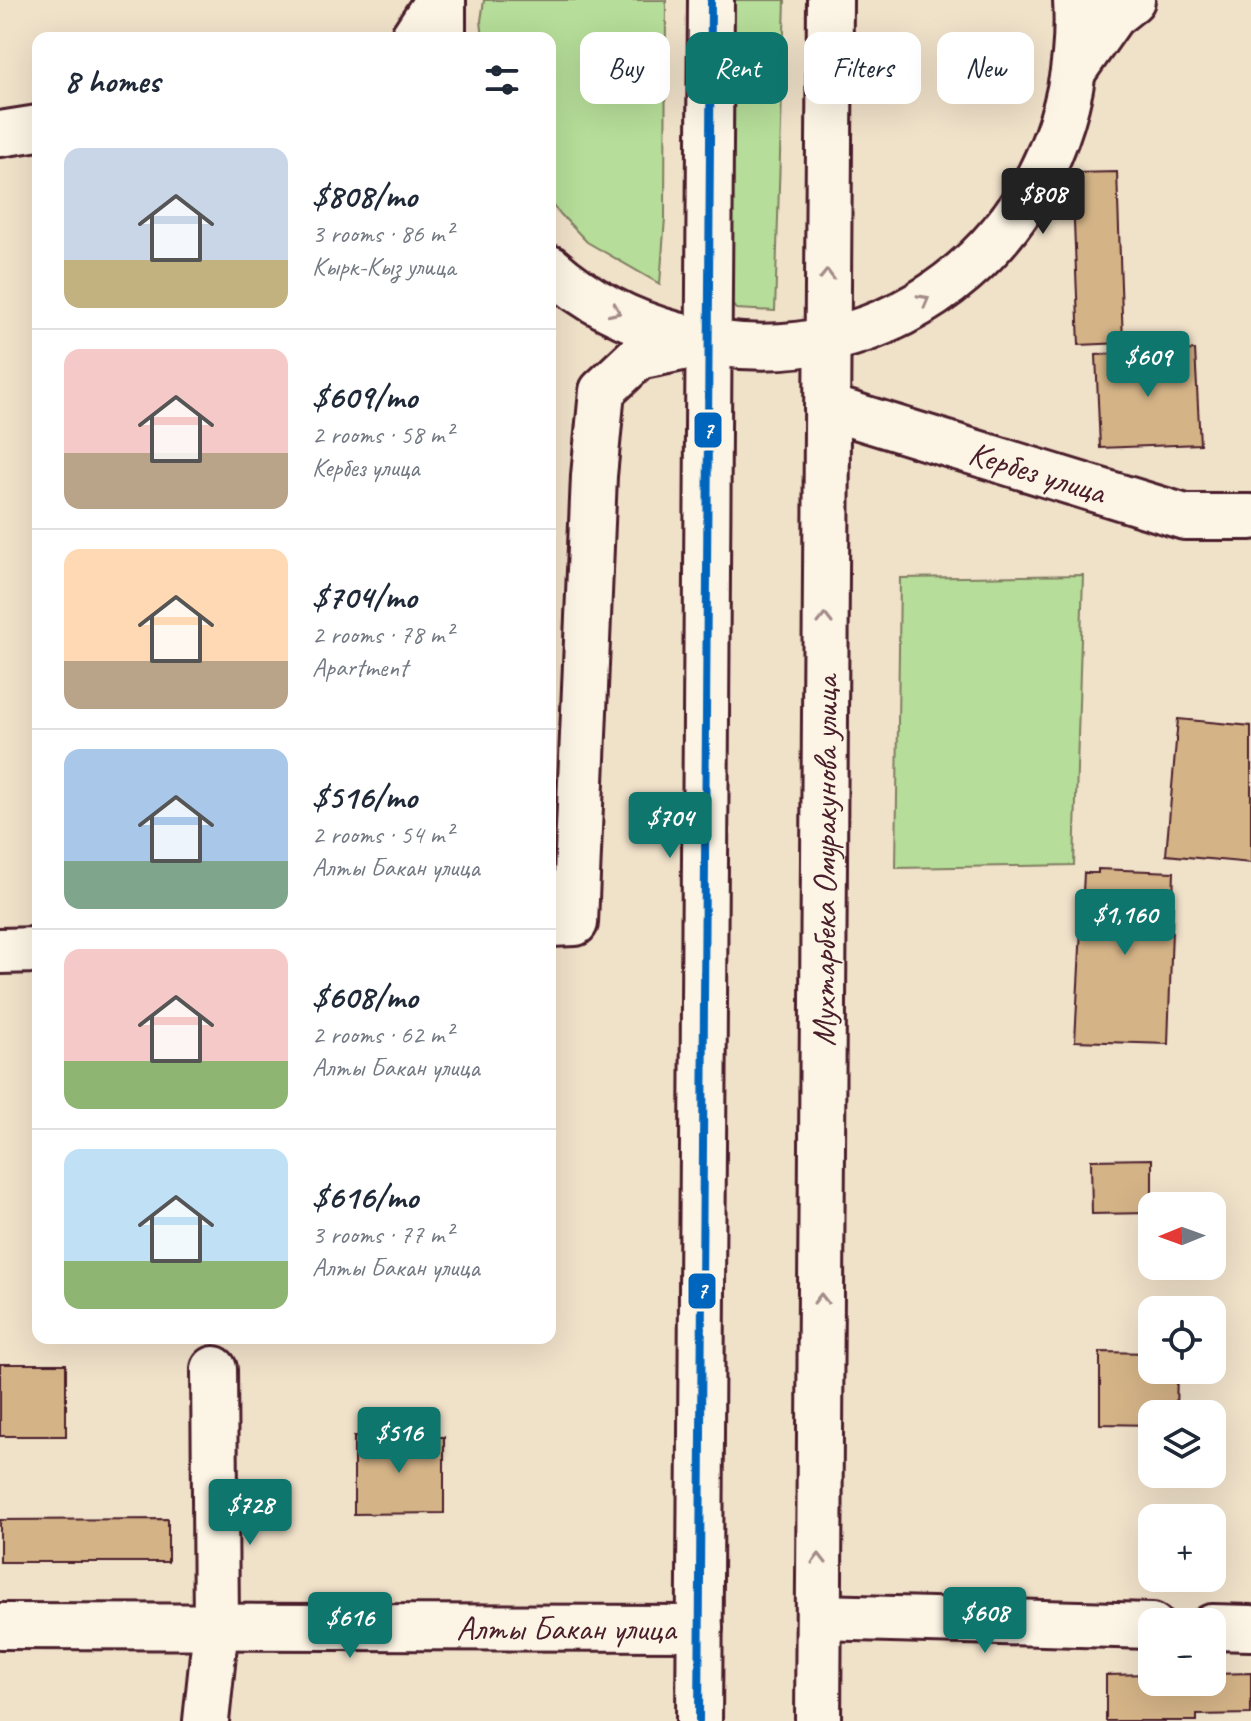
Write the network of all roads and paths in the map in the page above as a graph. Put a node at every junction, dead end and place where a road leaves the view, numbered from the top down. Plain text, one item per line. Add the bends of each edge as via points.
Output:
1 (441, 0) edge
2 (711, 0) edge
3 (830, 0) edge
4 (1076, 0) edge
5 (1132, 0) edge
6 (417, 32) edge
7 (443, 32) edge
8 (1074, 70) junction
9 (32, 129) edge
10 (0, 134) edge
11 (556, 272) edge
12 (826, 340) junction
13 (707, 343) junction
14 (827, 407) junction
15 (1251, 517) edge
16 (563, 924) edge
17 (32, 950) edge
18 (0, 951) edge
19 (214, 1369) dead end
20 (819, 1617) junction
21 (0, 1626) edge
22 (216, 1626) junction
23 (1138, 1626) edge
24 (1226, 1627) edge
25 (700, 1628) junction
26 (1251, 1628) edge
27 (206, 1721) edge
28 (699, 1721) edge
29 (818, 1721) edge

1 - 6 main road
1 - 7 main road
2 - 13 main road
12 -> 3 main road, Мухтарбека Омуракунова улица
4 - 8 main road
5 - 8 main road via 1112,16
12 -> 8 main road via 936,294 983,256 1021,210 1050,158
9 - 10 main road
11 -> 13 main road via 599,304 651,328
12 - 13 main road via 767,347
12 - 14 main road, Мухтарбека Омуракунова улица
13 - 16 main road via 638,357 602,391
13 - 25 main road
14 - 15 main road, Кербез улица via 1185,517
20 -> 14 main road, Мухтарбека Омуракунова улица
17 - 18 main road
19 - 22 main road
20 - 23 main road
20 - 29 main road, Мухтарбека Омуракунова улица
21 - 22 main road, Алты Бакан улица
22 - 25 main road, Алты Бакан улица
22 - 27 main road
24 - 26 main road
25 - 28 main road

